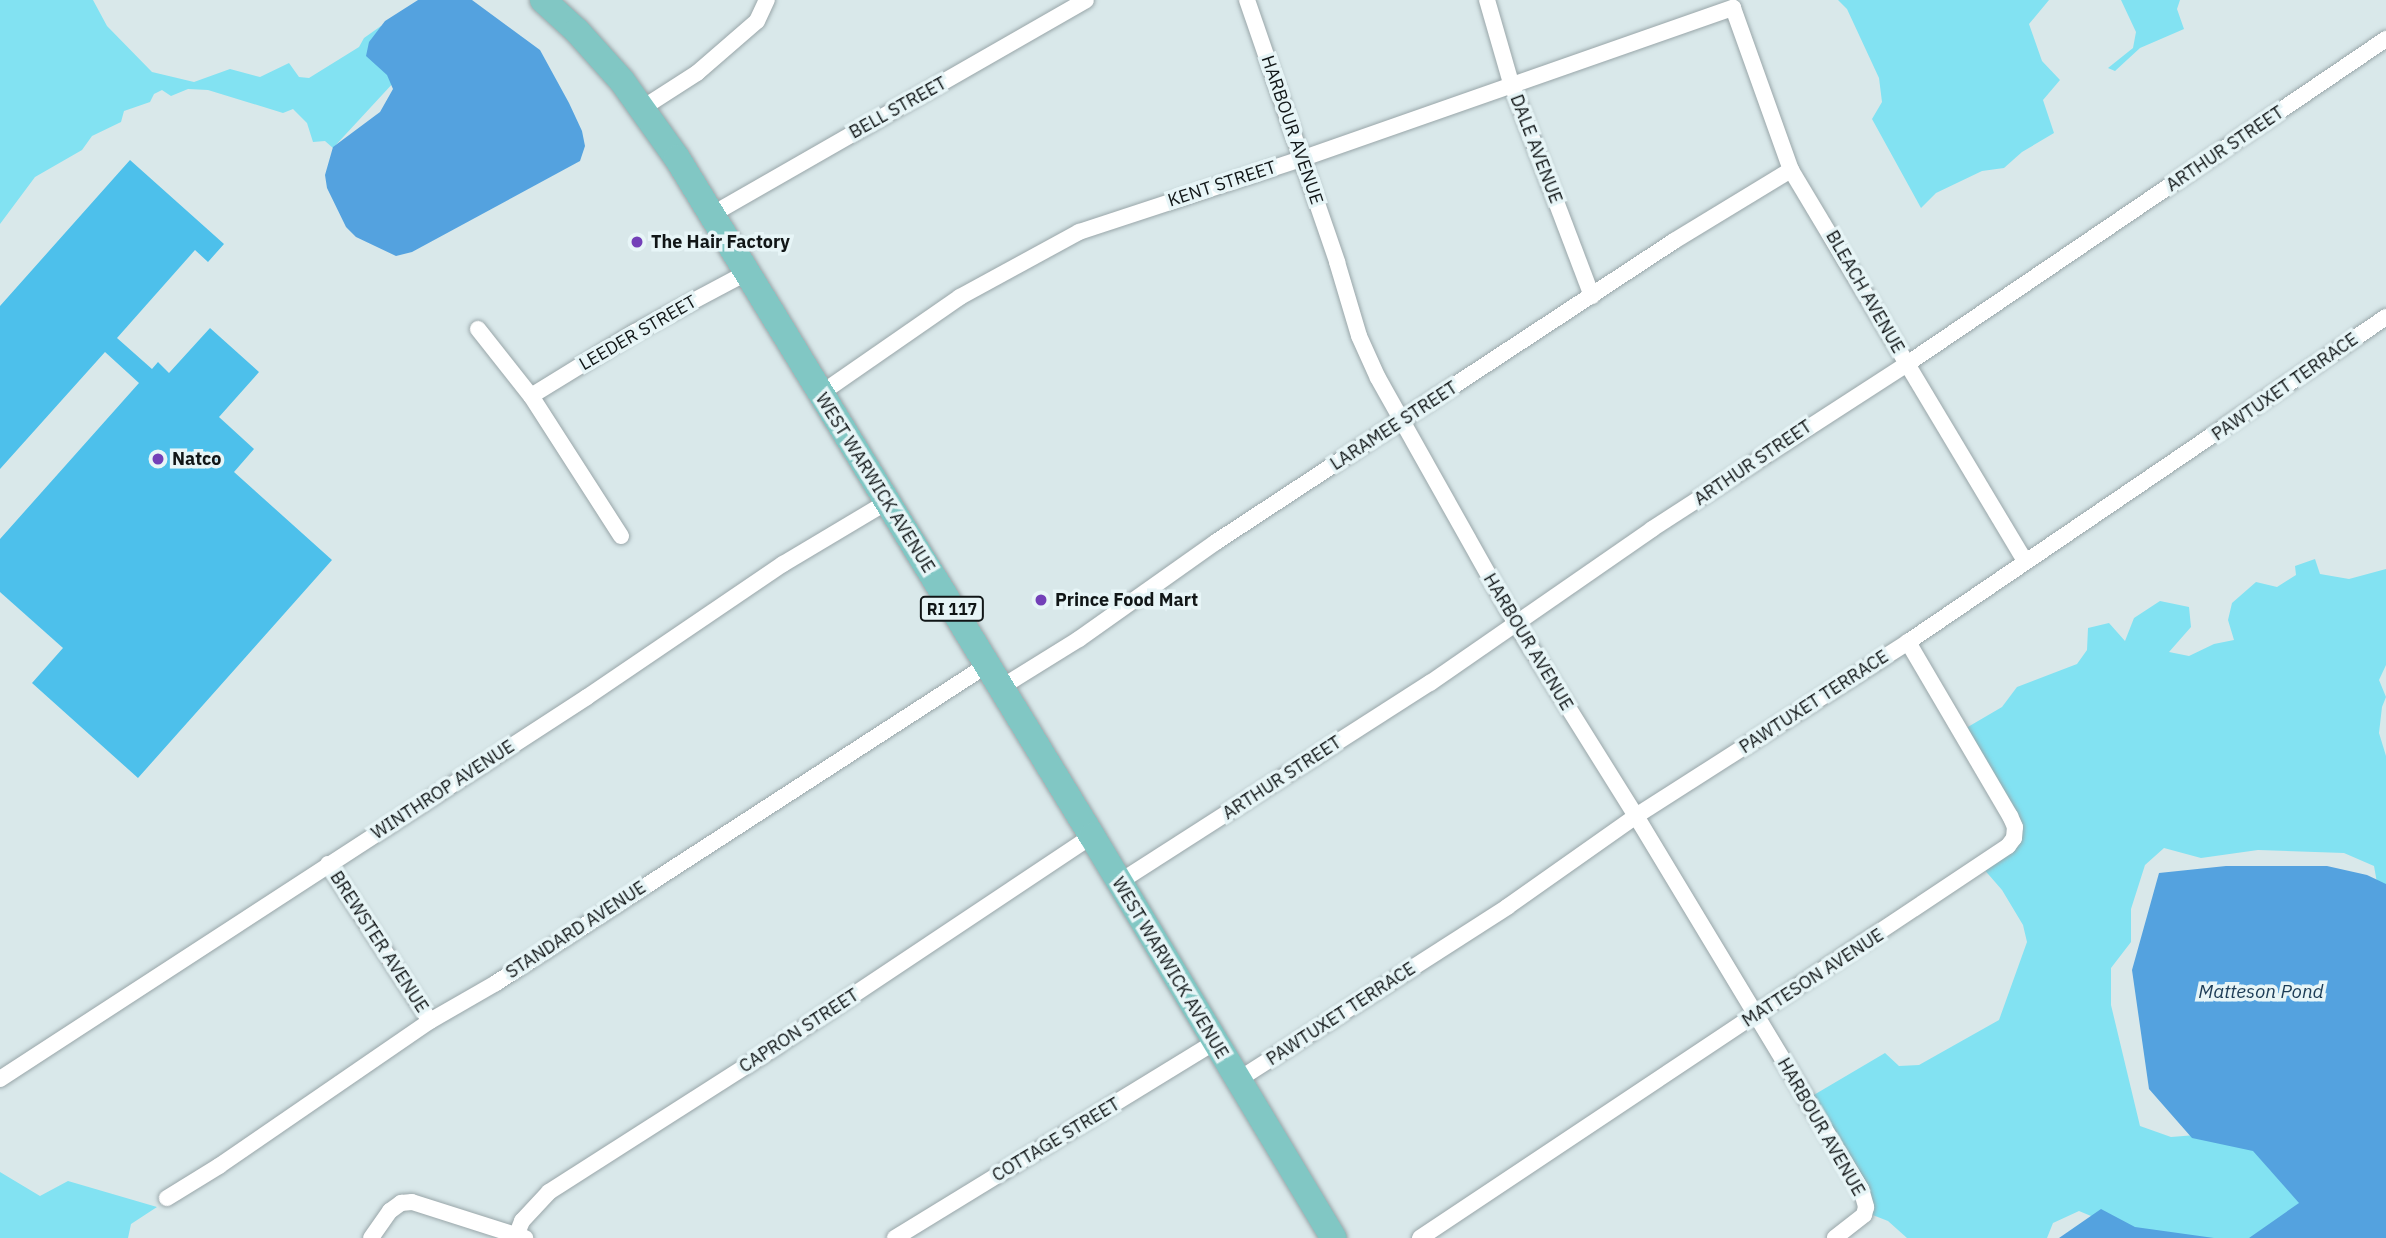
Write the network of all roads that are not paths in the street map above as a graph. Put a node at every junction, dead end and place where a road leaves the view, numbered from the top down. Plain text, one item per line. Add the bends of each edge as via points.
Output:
1 (543, 0) edge
2 (767, 0) edge
3 (1086, 0) edge
4 (1247, 0) edge
5 (1487, 0) edge
6 (1733, 8) joint
7 (2386, 39) edge
8 (1511, 83) junction
9 (641, 109) junction
10 (1301, 159) junction
11 (1791, 170) junction
12 (711, 215) junction
13 (746, 273) junction
14 (1592, 296) junction
15 (2386, 317) edge
16 (478, 330) dead end
17 (1907, 364) junction
18 (820, 394) junction
19 (531, 396) junction
20 (1401, 423) junction
21 (887, 502) junction
22 (621, 536) dead end
23 (2025, 562) junction
24 (1516, 624) junction
25 (1908, 642) junction
26 (994, 676) junction
27 (1636, 816) junction
28 (1092, 836) junction
29 (328, 864) junction
30 (1118, 883) junction
31 (1755, 1015) junction
32 (430, 1021) junction
33 (1216, 1041) junction
34 (0, 1079) edge
35 (1238, 1080) junction
36 (167, 1198) dead end
37 (521, 1236) edge
38 (372, 1238) edge
39 (895, 1238) edge
40 (1334, 1238) edge
41 (1420, 1238) edge
42 (1835, 1238) edge

1 - 9 main road, WEST WARWICK AVENUE / RI 117 via 622,81
2 - 9 street via 757,21 697,73
3 - 12 street, BELL STREET
4 - 10 street, HARBOUR AVENUE
5 - 8 street, DALE AVENUE
6 - 8 street, KENT STREET
6 - 11 street, BLEACH AVENUE
7 - 17 street, ARTHUR STREET
8 - 10 street, KENT STREET
8 - 14 street, DALE AVENUE
9 - 12 main road, WEST WARWICK AVENUE / RI 117
10 - 18 street, KENT STREET via 1079,232 960,297
10 - 20 street, HARBOUR AVENUE via 1359,337
11 - 14 street, LARAMEE STREET
11 - 17 street, BLEACH AVENUE
12 - 13 main road, WEST WARWICK AVENUE / RI 117
13 - 18 main road, WEST WARWICK AVENUE / RI 117
13 - 19 street, LEEDER STREET via 635,332
14 - 20 street, LARAMEE STREET
15 - 23 street, PAWTUXET TERRACE
16 - 19 street
17 - 23 street, BLEACH AVENUE
17 - 24 street, ARTHUR STREET via 1652,529
18 - 21 main road, WEST WARWICK AVENUE / RI 117
19 - 22 street
20 - 24 street, HARBOUR AVENUE
20 - 26 street, LARAMEE STREET via 1216,542 1079,639
21 - 26 main road, WEST WARWICK AVENUE / RI 117
21 - 29 street, WINTHROP AVENUE via 783,564
23 - 25 street, PAWTUXET TERRACE
24 - 27 street, HARBOUR AVENUE
24 - 30 street, ARTHUR STREET
25 - 27 street, PAWTUXET TERRACE
25 - 31 street, MATTESON AVENUE via 2010,816 2014,838 1976,870
26 - 28 main road, WEST WARWICK AVENUE / RI 117
26 - 32 street, STANDARD AVENUE
27 - 31 street, HARBOUR AVENUE
27 - 35 street, PAWTUXET TERRACE via 1507,907
28 - 30 main road, WEST WARWICK AVENUE / RI 117
28 - 37 street, CAPRON STREET via 549,1192 522,1220
29 - 32 street, BREWSTER AVENUE
29 - 34 street, WINTHROP AVENUE
30 - 33 main road, WEST WARWICK AVENUE / RI 117
31 - 41 street, MATTESON AVENUE
31 - 42 street, HARBOUR AVENUE via 1861,1189 1864,1215
32 - 36 street, STANDARD AVENUE
33 - 35 main road, WEST WARWICK AVENUE / RI 117
33 - 39 street, COTTAGE STREET
35 - 40 main road, WEST WARWICK AVENUE / RI 117
37 - 38 street via 412,1202 401,1203 390,1212

